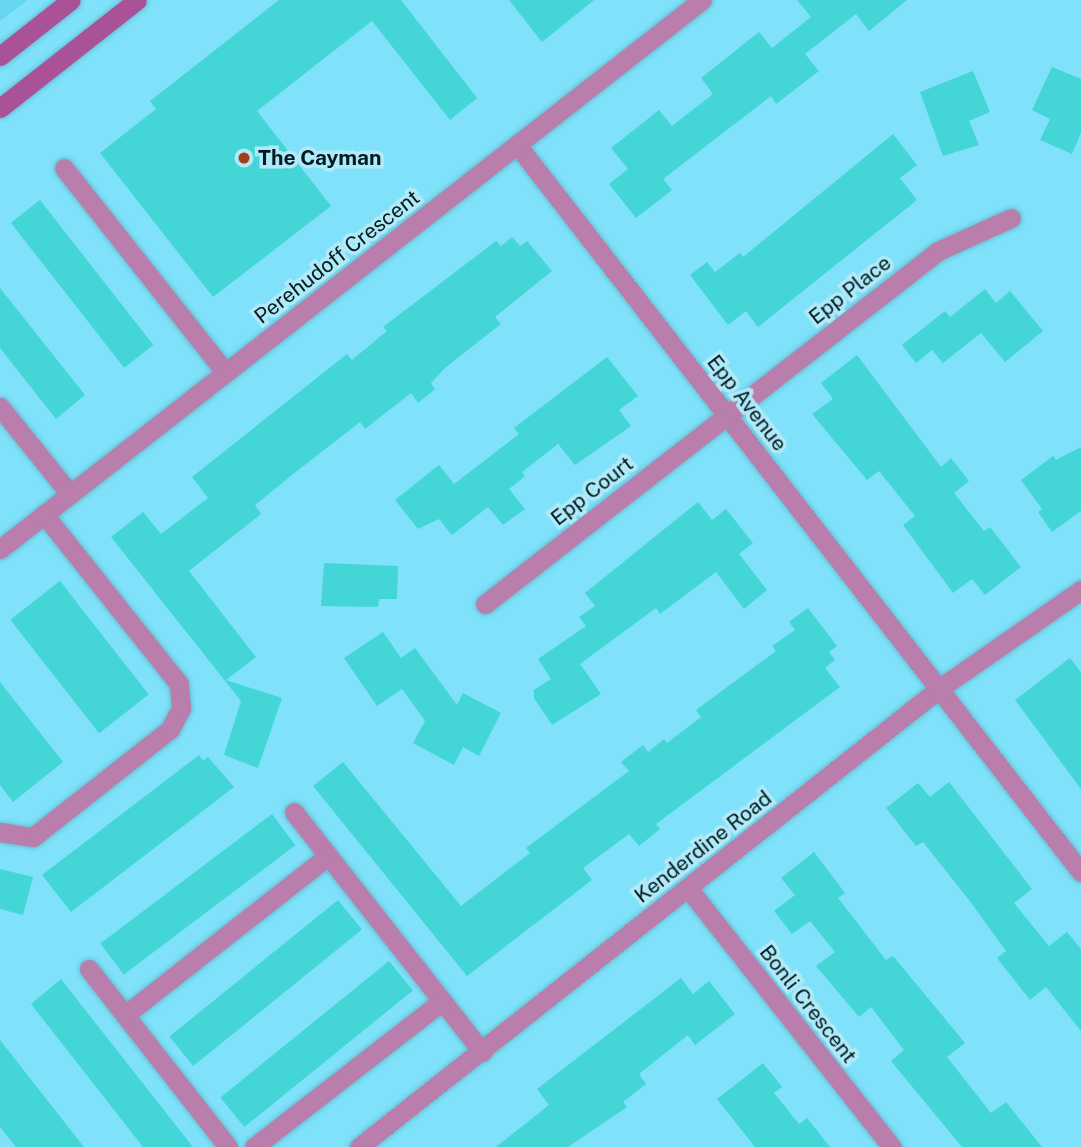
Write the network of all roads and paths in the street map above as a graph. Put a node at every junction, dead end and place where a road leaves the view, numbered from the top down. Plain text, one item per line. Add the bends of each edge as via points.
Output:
1 (71, 0) edge
2 (137, 0) edge
3 (702, 0) edge
4 (0, 56) edge
5 (0, 108) edge
6 (517, 146) junction
7 (64, 167) dead end
8 (1011, 218) dead end
9 (225, 372) junction
10 (0, 407) edge
11 (727, 414) junction
12 (70, 494) junction
13 (44, 514) junction
14 (0, 549) edge
15 (1081, 590) edge
16 (485, 604) dead end
17 (940, 688) junction
18 (294, 812) dead end
19 (0, 832) edge
20 (328, 856) junction
21 (1081, 872) edge
22 (688, 888) junction
23 (89, 970) dead end
24 (442, 1001) junction
25 (125, 1015) junction
26 (482, 1052) junction
27 (228, 1147) edge
28 (254, 1147) edge
29 (359, 1147) edge
30 (892, 1147) edge

1 - 4 main road
2 - 5 main road
3 - 6 street, Perehudoff Crescent
6 - 9 street, Perehudoff Crescent
6 - 11 street, Epp Avenue
7 - 9 street
8 - 11 street, Epp Place via 938,251
9 - 12 street, Perehudoff Crescent
10 - 12 street
11 - 16 street, Epp Court
11 - 17 street, Epp Avenue
12 - 13 street, Perehudoff Crescent
13 - 14 street, Perehudoff Crescent
13 - 19 street via 179,684 181,708 170,729 33,837
15 - 17 street, Kenderdine Road
17 - 21 street, Epp Avenue
17 - 22 street, Kenderdine Road
18 - 20 street
20 - 24 street
20 - 25 street
22 - 26 street, Kenderdine Road
22 - 30 street, Bonli Crescent
23 - 25 street
24 - 26 street
24 - 28 street
25 - 27 street
26 - 29 street, Kenderdine Road

